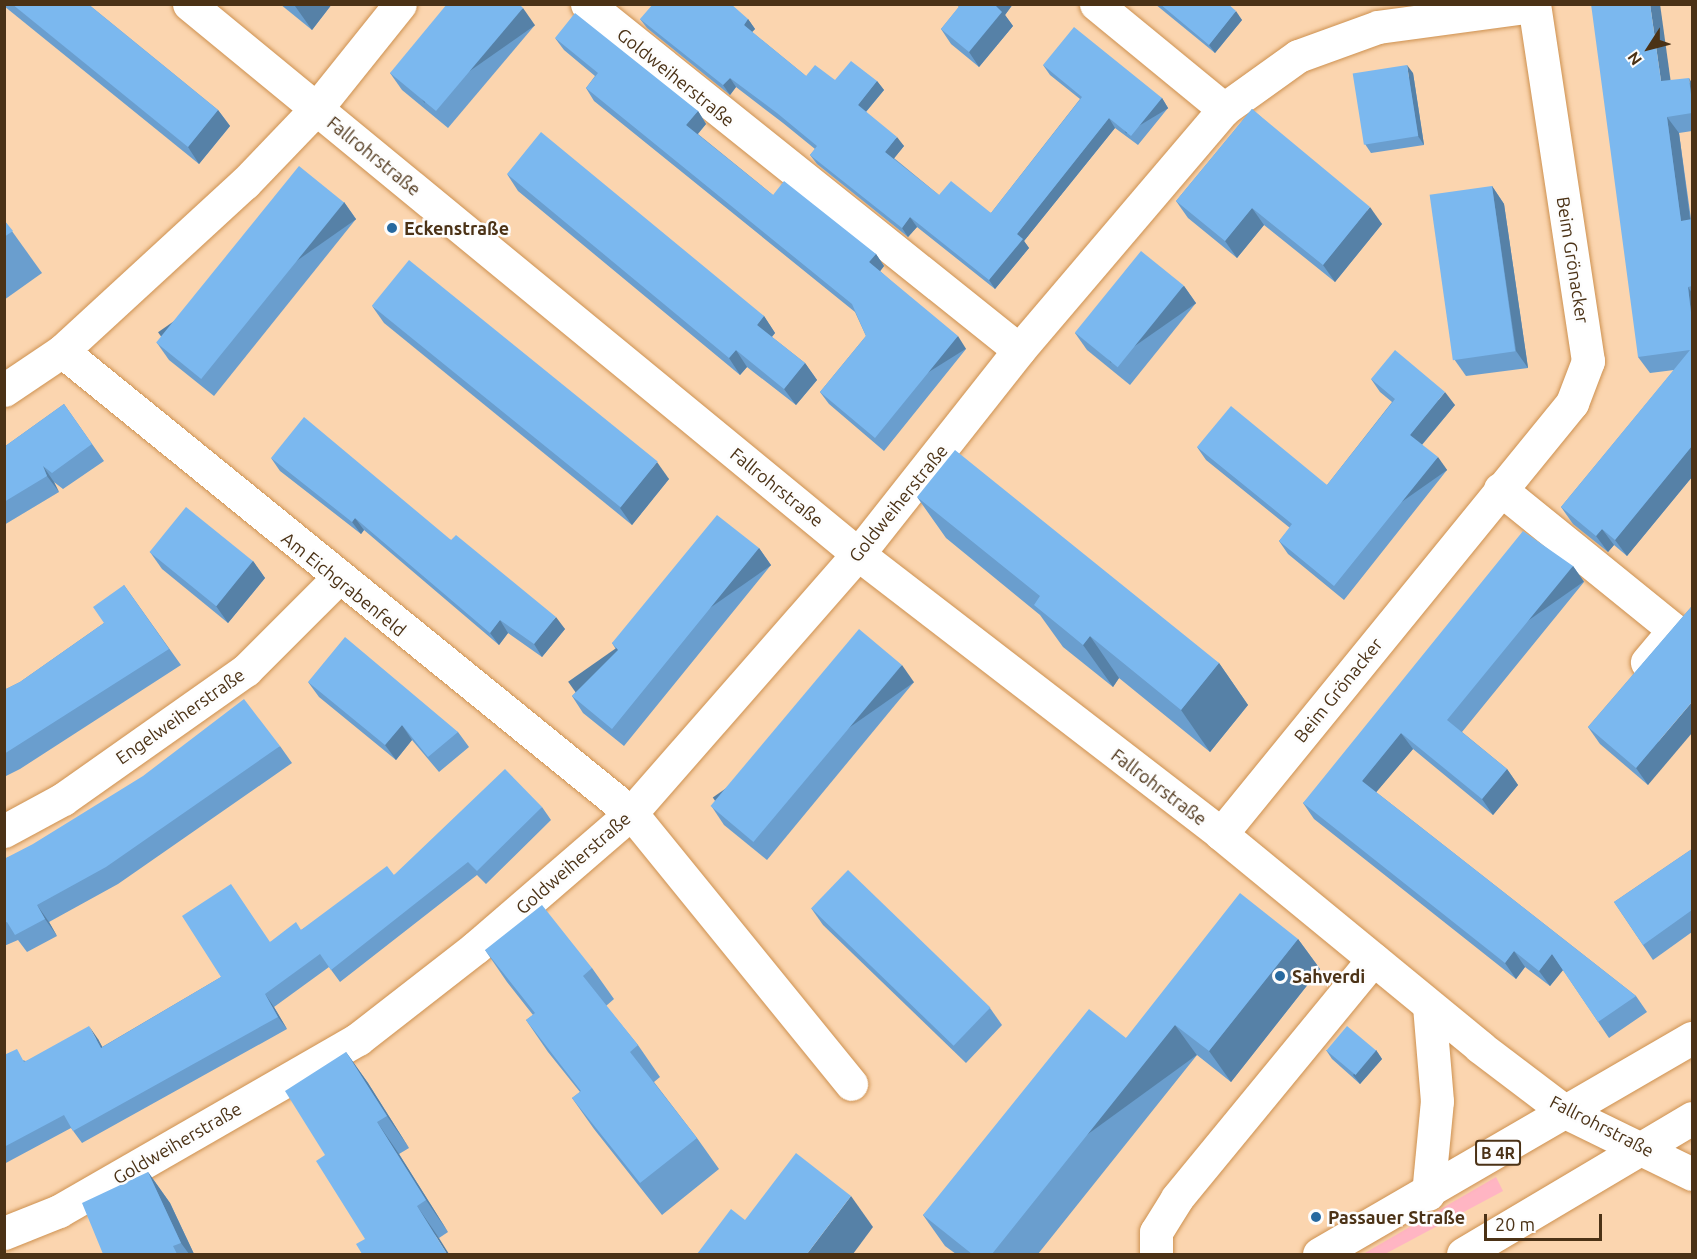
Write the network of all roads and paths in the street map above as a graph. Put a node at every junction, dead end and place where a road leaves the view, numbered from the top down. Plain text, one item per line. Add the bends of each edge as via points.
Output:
1 (189, 4) edge
2 (400, 4) edge
3 (587, 4) edge
4 (1095, 4) edge
5 (1534, 5) edge
6 (1130, 15) edge
7 (316, 109) junction
8 (1224, 109) junction
9 (1019, 350) junction
10 (62, 351) junction
11 (4, 390) edge
12 (1500, 489) junction
13 (858, 554) junction
14 (337, 579) junction
15 (1628, 684) edge
16 (631, 813) junction
17 (4, 831) edge
18 (1221, 834) junction
19 (1372, 959) junction
20 (1429, 1006) junction
21 (1692, 1038) edge
22 (851, 1084) dead end
23 (1568, 1113) junction
24 (1692, 1118) edge
25 (1646, 1147) junction
26 (1692, 1174) edge
27 (1428, 1194) junction
28 (4, 1233) edge
29 (1156, 1254) edge
30 (1319, 1254) edge
31 (1463, 1254) edge

1 - 7 street, Fallrohrstraße
2 - 7 street
3 - 9 street, Goldweiherstraße
4 - 6 street
5 - 8 street, Goldweiherstraße via 1378,27 1298,56
5 - 12 street, Beim Grönacker via 1588,361 1572,403
6 - 8 street
7 - 10 street via 245,183
7 - 13 street, Fallrohrstraße
8 - 9 street, Goldweiherstraße
9 - 13 street, Goldweiherstraße
10 - 11 street
10 - 14 street, Am Eichgrabenfeld
12 - 15 street via 1674,630
12 - 18 street, Beim Grönacker
13 - 16 street, Goldweiherstraße
13 - 18 street, Fallrohrstraße
14 - 16 street, Am Eichgrabenfeld
14 - 17 street, Engelweiherstraße via 246,670 63,799
16 - 22 street, Am Eichgrabenfeld
16 - 28 street, Goldweiherstraße via 476,947 358,1039 59,1211
18 - 19 street, Fallrohrstraße
19 - 20 street, Fallrohrstraße
19 - 29 street via 1177,1198 1156,1232
20 - 23 street, Fallrohrstraße
20 - 27 street via 1437,1101
21 - 23 street, B 4R
23 - 25 street, Fallrohrstraße
23 - 27 street, B 4R
24 - 25 street
25 - 26 street, Fallrohrstraße
25 - 31 street
27 - 30 street, B 4R

